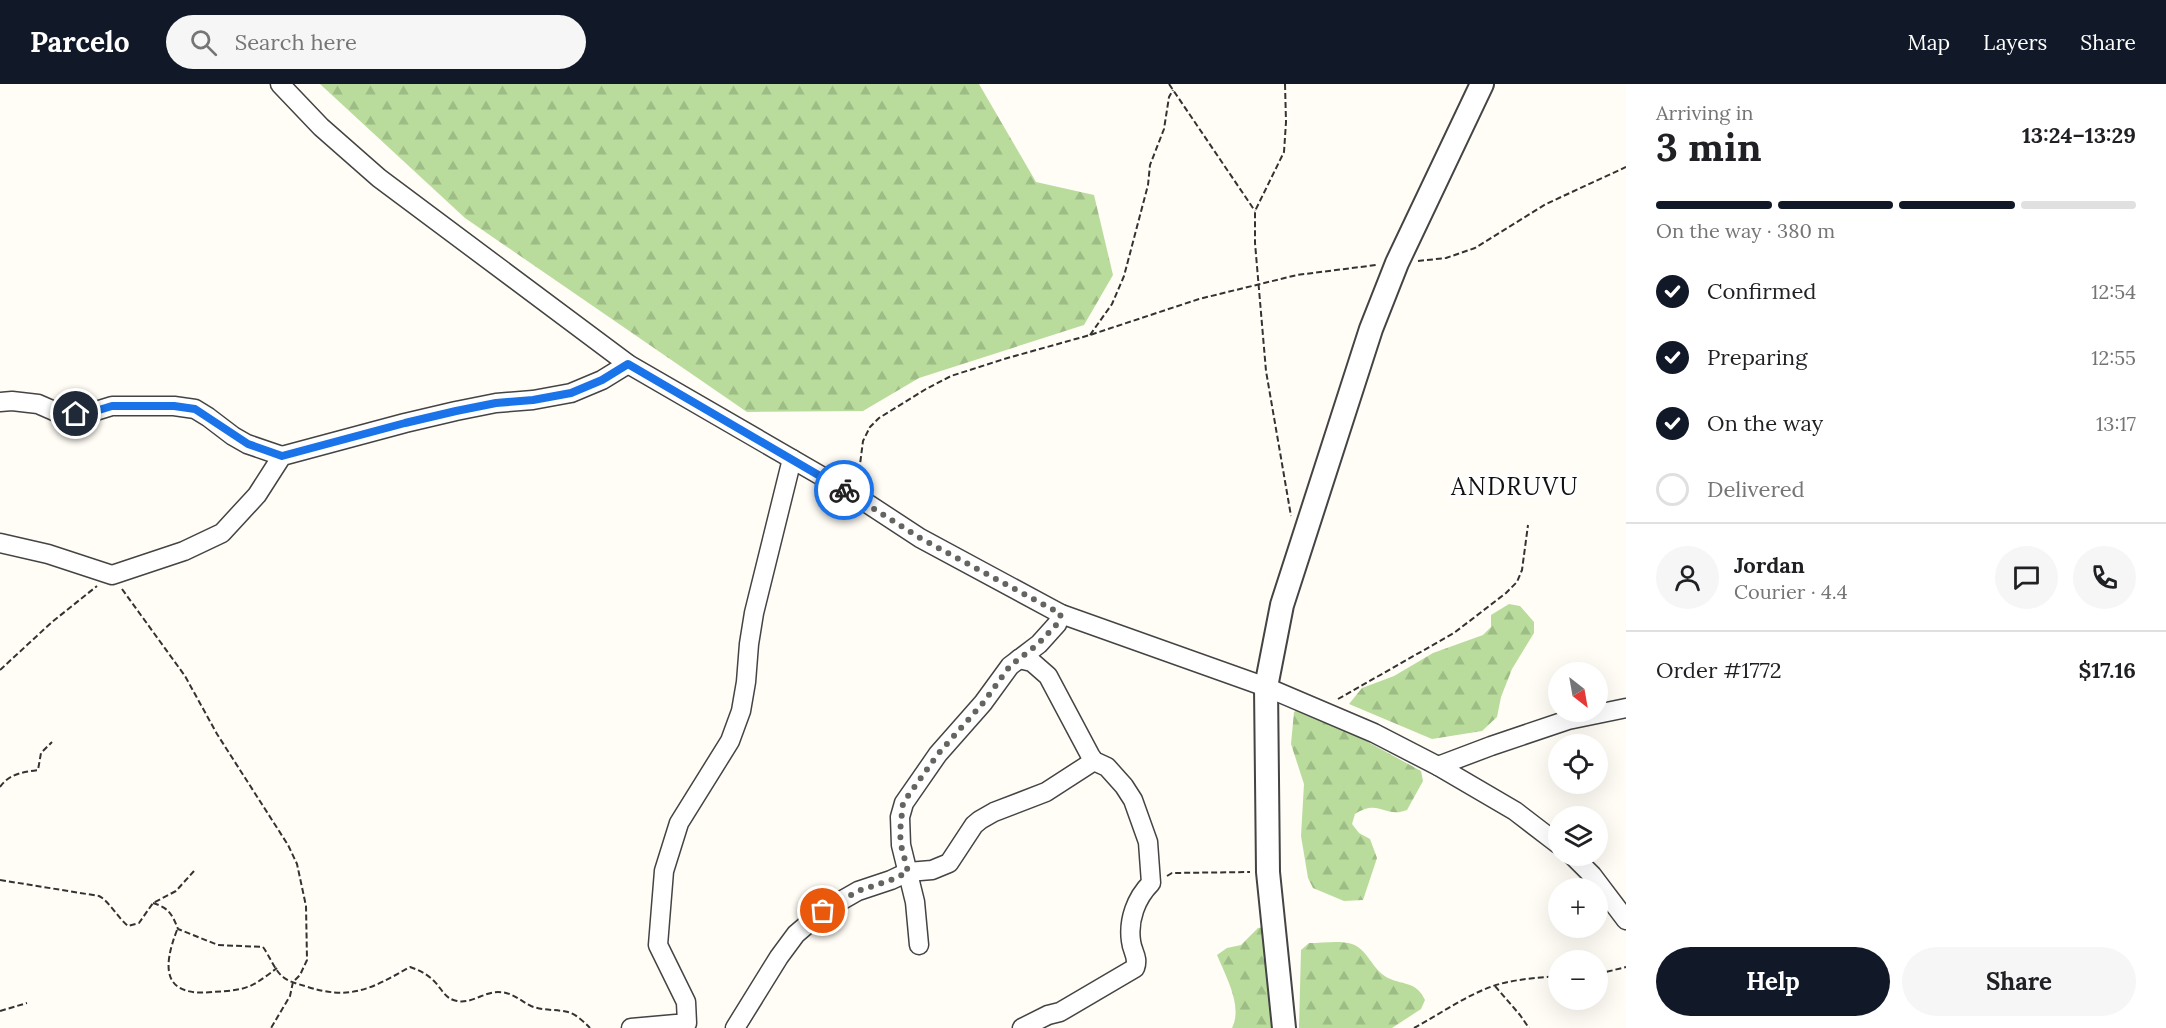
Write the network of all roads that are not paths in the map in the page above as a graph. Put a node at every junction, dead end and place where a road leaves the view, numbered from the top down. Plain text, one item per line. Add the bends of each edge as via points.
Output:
1 (280, 84) edge
2 (1482, 84) edge
3 (628, 364) junction
4 (0, 402) edge
5 (282, 456) junction
6 (792, 459) junction
7 (0, 543) edge
8 (1061, 614) junction
9 (1019, 659) junction
10 (1266, 687) junction
11 (1626, 708) edge
12 (1094, 761) junction
13 (1438, 766) junction
14 (1548, 836) edge
15 (1583, 866) edge
16 (908, 872) junction
17 (1626, 920) edge
18 (919, 945) dead end
19 (694, 1026) edge
20 (631, 1028) edge
21 (735, 1028) edge
22 (1022, 1028) edge
23 (1284, 1028) edge

1 - 3 street via 379,178
2 - 10 street via 1397,263 1371,329 1282,605
3 - 5 street via 571,393 456,411
3 - 6 street
4 - 5 street via 38,404 62,414 86,414 112,406 195,409 240,440
5 - 7 street via 257,495 222,533 184,551 112,575
6 - 8 street via 940,549
6 - 19 street via 753,613 741,711 730,741 679,823 664,871 658,945 687,1002
8 - 9 street via 1057,624
8 - 10 street
9 - 12 street via 1032,662 1048,676
9 - 16 street via 938,754 903,803 900,832
10 - 13 street via 1374,733
10 - 23 street via 1268,872
11 - 13 street via 1568,720
12 - 16 street via 1046,792 980,820 949,863 932,870
12 - 22 street via 1107,767 1124,786 1148,842 1151,884 1136,902 1131,924 1131,942 1138,961 1136,968 1060,1012
13 - 14 street via 1515,811
15 - 17 street
16 - 18 street
16 - 21 street via 847,896 810,921 779,957
19 - 20 street

